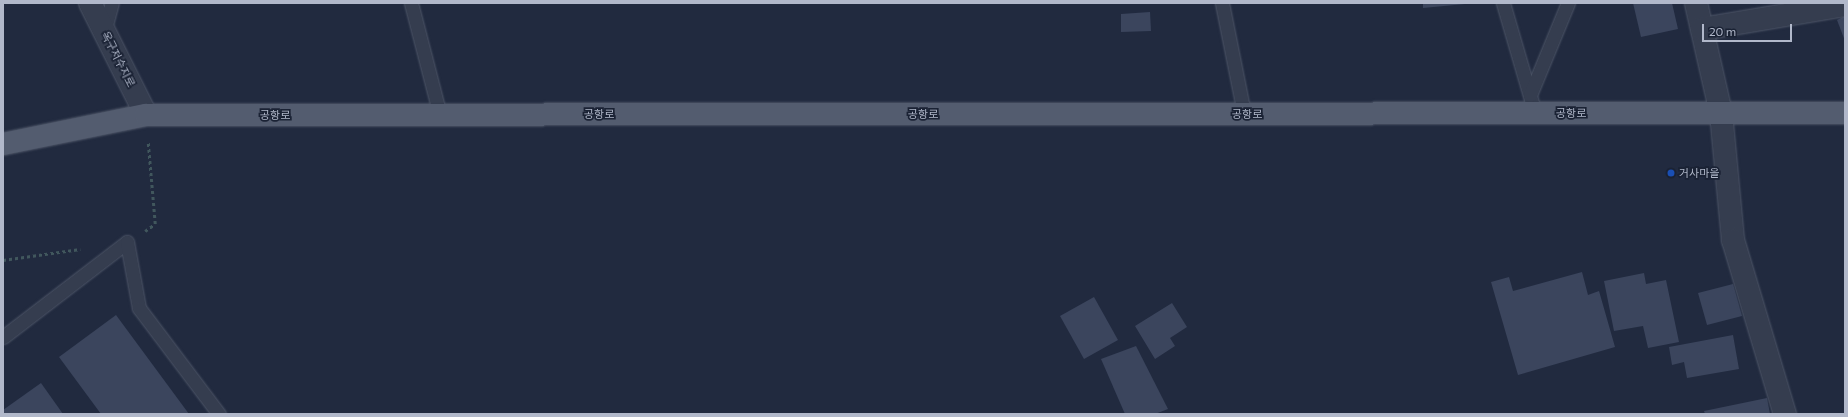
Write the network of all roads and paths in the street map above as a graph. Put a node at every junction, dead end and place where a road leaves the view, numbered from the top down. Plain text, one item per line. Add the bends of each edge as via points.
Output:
1 (90, 3) edge
2 (112, 3) edge
3 (411, 3) edge
4 (1222, 3) edge
5 (1503, 3) edge
6 (1568, 3) edge
7 (1696, 3) edge
8 (1845, 6) edge
9 (1702, 29) junction
10 (104, 32) junction
11 (1533, 104) junction
12 (1721, 113) junction
13 (1845, 113) edge
14 (1244, 114) junction
15 (146, 115) junction
16 (440, 115) junction
17 (3, 144) edge
18 (128, 242) junction
19 (3, 260) edge
20 (3, 337) edge
21 (219, 414) edge
22 (1785, 414) edge

1 - 10 street, 옥구저수지로
2 - 10 lane
3 - 16 lane
4 - 14 lane
5 - 11 lane
6 - 11 lane
7 - 9 street
8 - 9 street
9 - 12 street
10 - 15 street, 옥구저수지로
11 - 12 main road, 공항로
11 - 14 main road, 공항로
12 - 13 main road, 공항로
12 - 22 street via 1733,240
14 - 16 main road, 공항로
15 - 16 main road, 공항로
15 - 17 main road, 공항로
15 - 18 path via 155,224
18 - 19 path
18 - 20 lane
18 - 21 lane via 139,308

